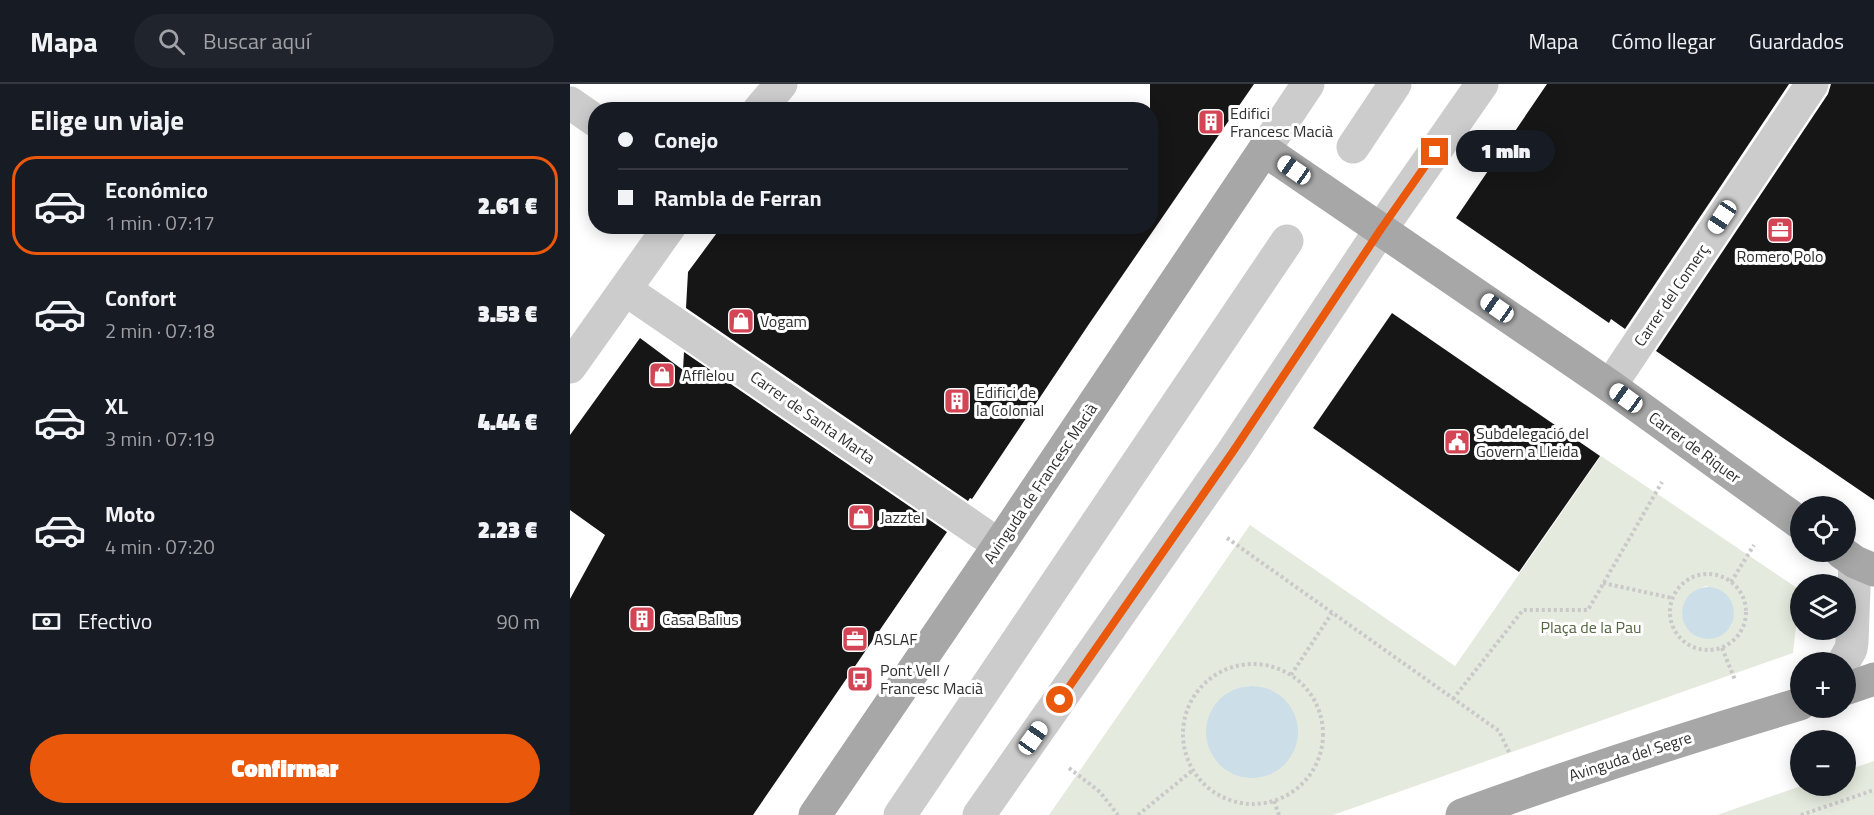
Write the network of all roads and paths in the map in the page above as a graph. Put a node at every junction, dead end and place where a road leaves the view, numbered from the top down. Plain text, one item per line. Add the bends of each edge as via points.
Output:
1 (781, 84) edge
2 (1395, 84) edge
3 (1482, 84) edge
4 (1812, 84) edge
5 (1304, 90) edge
6 (766, 102) edge
7 (570, 104) edge
8 (588, 116) edge
9 (1353, 147) dead end
10 (1264, 150) junction
11 (1381, 229) junction
12 (664, 234) edge
13 (1287, 241) dead end
14 (626, 290) junction
15 (570, 367) edge
16 (1610, 386) junction
17 (1662, 482) dead end
18 (1790, 516) edge
19 (1227, 538) dead end
20 (999, 546) junction
21 (1754, 546) dead end
22 (1857, 561) edge
23 (1731, 582) junction
24 (1603, 583) junction
25 (1672, 598) junction
26 (1332, 613) junction
27 (1722, 648) junction
28 (1849, 652) edge
29 (1291, 675) junction
30 (1874, 679) edge
31 (1736, 681) dead end
32 (1856, 685) edge
33 (1453, 699) junction
34 (1790, 707) edge
35 (1512, 758) dead end
36 (1069, 768) dead end
37 (1193, 770) junction
38 (1874, 790) edge
39 (1274, 801) junction
40 (815, 815) edge
41 (900, 815) edge
42 (979, 815) edge
43 (1118, 815) edge
44 (1138, 815) edge
45 (1279, 815) edge
46 (1462, 815) edge
47 (1801, 815) edge

1 - 6 street
2 - 9 street
3 - 11 street
4 - 16 street, Carrer del Comerç
5 - 10 street, Avinguda de Francesc Macià
7 - 8 street
10 - 11 main road
10 - 20 main road, Avinguda de Francesc Macià
11 - 16 main road, Carrer de Riquer
11 - 42 street via 1234,450
12 - 14 street
13 - 41 street
14 - 15 street
14 - 20 street, Carrer de Santa Marta
16 - 18 main road, Carrer de Riquer
17 - 24 path
19 - 26 path
20 - 40 main road, Avinguda de Francesc Macià
21 - 23 path
22 - 28 street
23 - 25 path via 1721,576 1697,575 1678,588
23 - 27 path via 1739,590 1746,613 1739,635
24 - 25 path
24 - 33 path via 1588,610 1523,610
25 - 27 path via 1669,610 1675,634 1695,648
26 - 29 path
26 - 33 path
27 - 31 path
29 - 37 path via 1267,665 1243,665 1220,672 1201,687 1187,708 1183,731 1186,756
29 - 39 path via 1305,687 1317,706 1323,726 1322,749 1314,769 1300,787
30 - 32 main road
33 - 35 path via 1499,731
34 - 46 main road, Avinguda del Segre via 1690,736
36 - 43 path via 1100,792
37 - 39 path via 1215,794 1238,803
37 - 44 path
38 - 47 path
39 - 45 path

